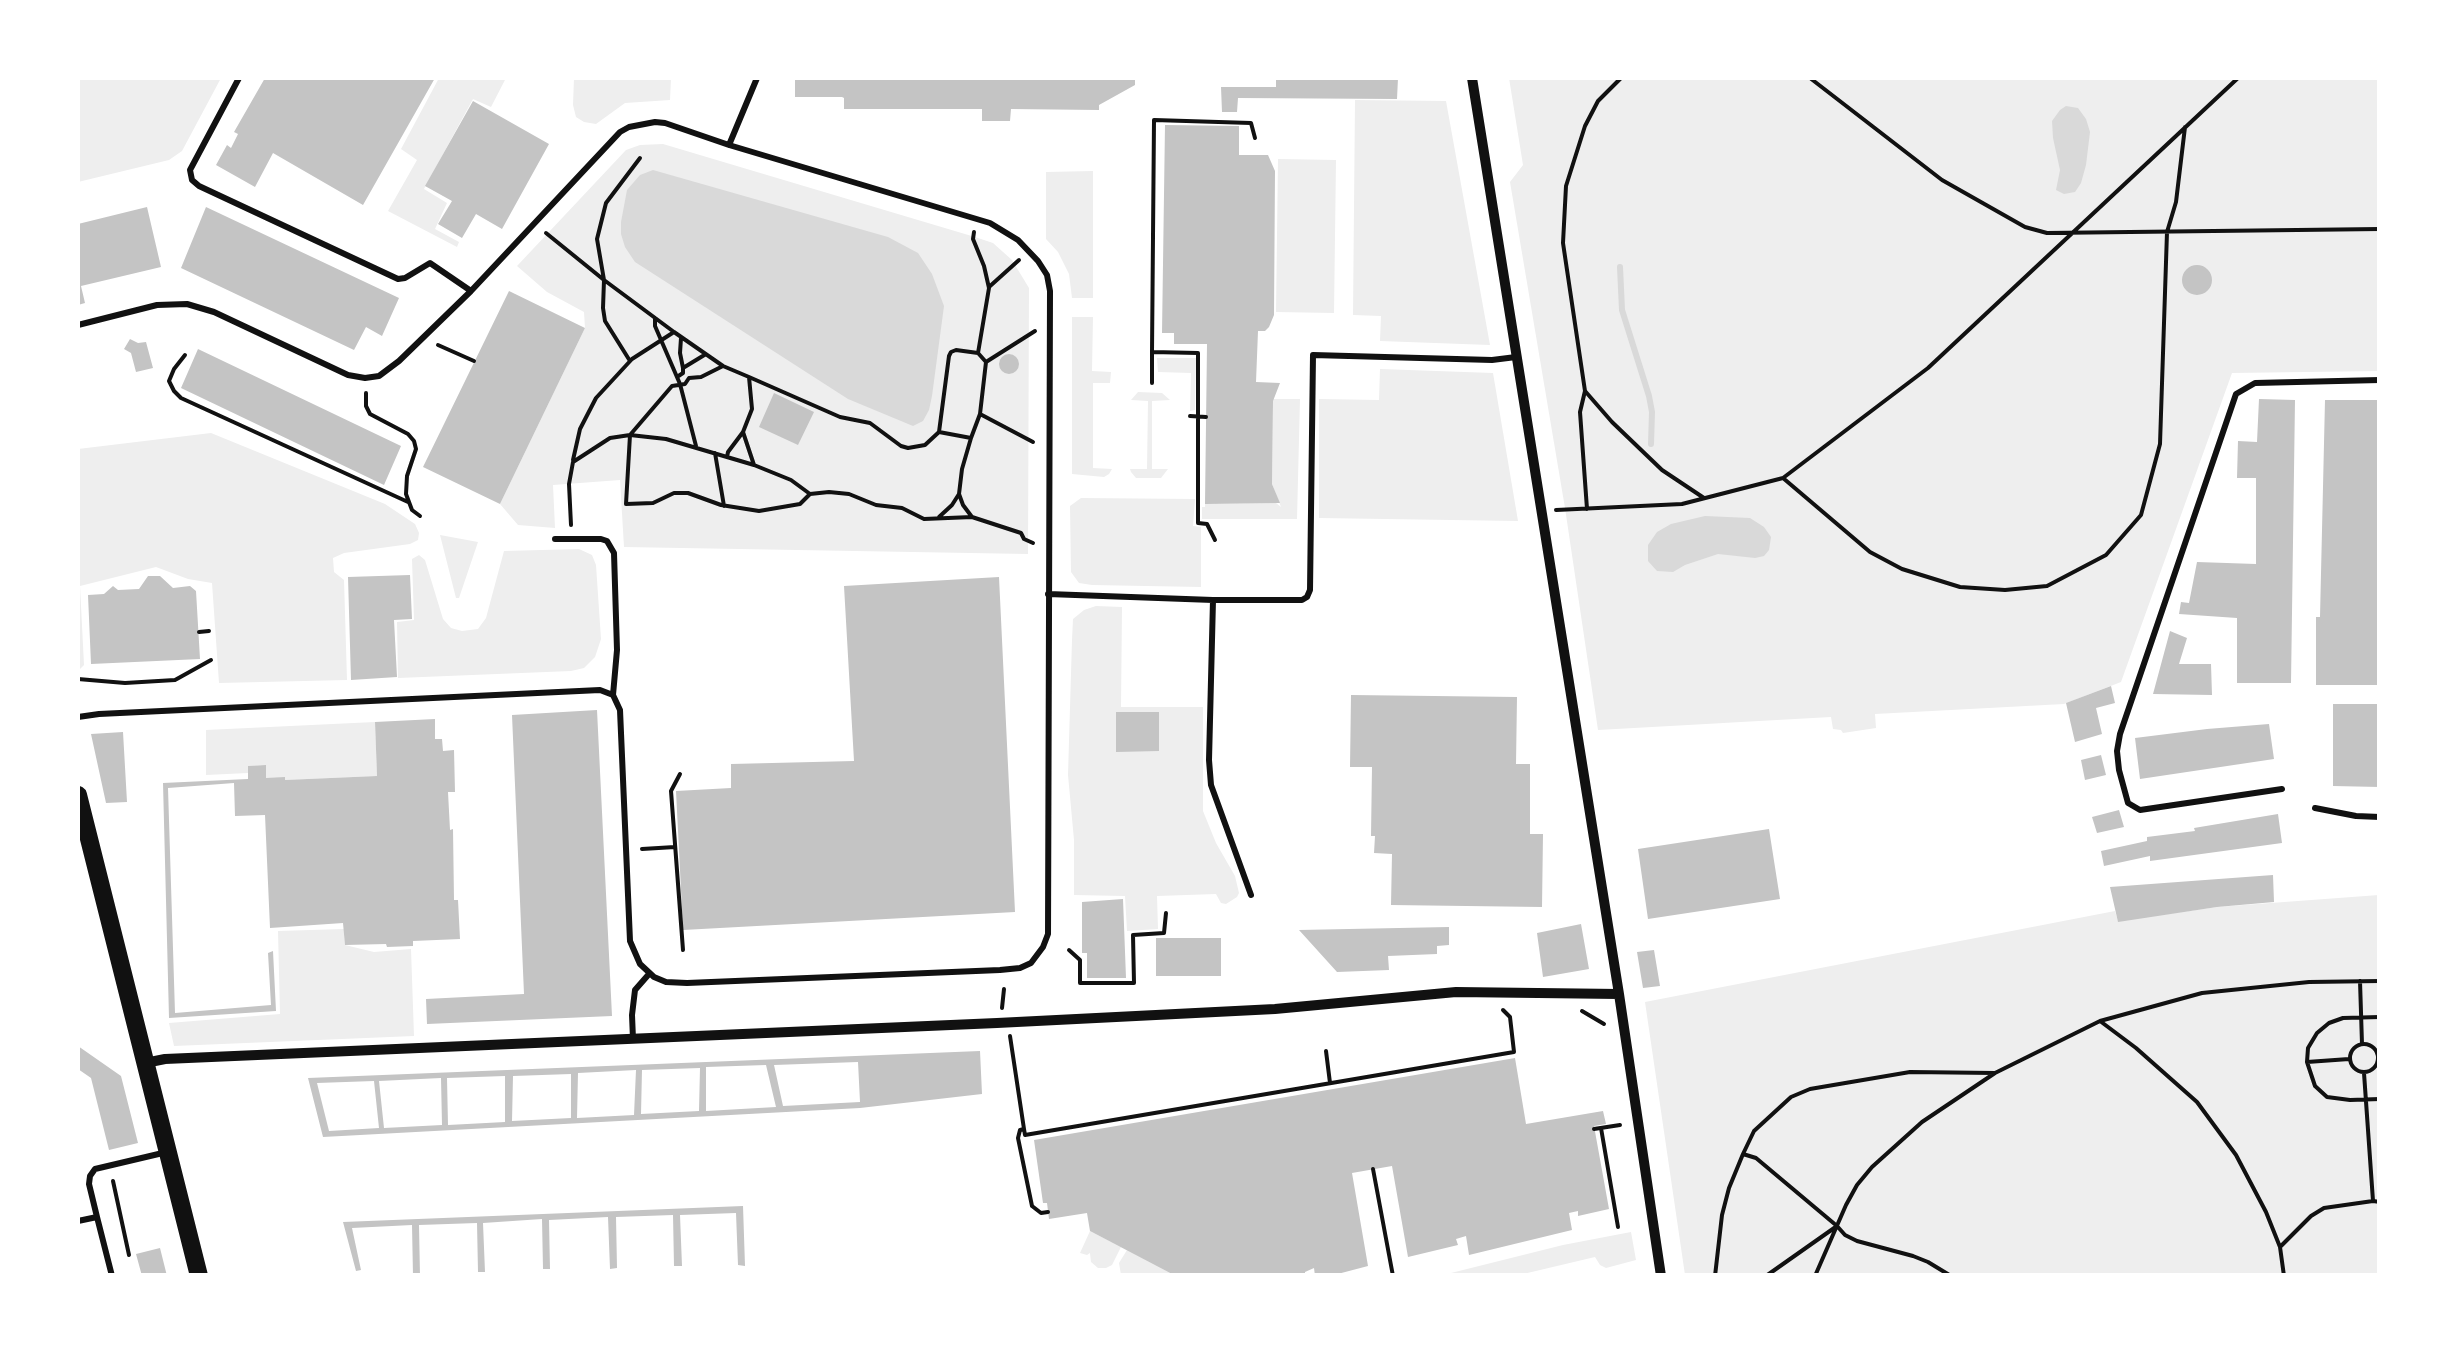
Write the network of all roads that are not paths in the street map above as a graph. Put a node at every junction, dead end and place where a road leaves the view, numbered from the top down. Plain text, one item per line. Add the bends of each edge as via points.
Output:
1 (239, 78) edge
2 (757, 78) edge
3 (1472, 78) edge
4 (728, 145) junction
5 (471, 291) junction
6 (78, 325) edge
7 (1516, 357) junction
8 (2380, 380) edge
9 (555, 540) dead end
10 (1048, 594) junction
11 (1214, 600) junction
12 (613, 696) junction
13 (78, 717) edge
14 (2282, 789) dead end
15 (78, 795) edge
16 (2316, 808) dead end
17 (2380, 817) edge
18 (1251, 895) dead end
19 (650, 974) junction
20 (1619, 994) junction
21 (633, 1039) junction
22 (145, 1063) junction
23 (167, 1152) junction
24 (97, 1216) junction
25 (78, 1221) edge
26 (112, 1276) edge
27 (199, 1276) edge
28 (1661, 1276) edge

1 - 5 lane via 190,170 192,180 398,279 430,263
2 - 4 lane
3 - 7 street
4 - 5 lane via 655,122 620,132
4 - 10 lane via 990,223 1038,261 1050,290
5 - 6 lane via 389,370 365,378 186,304
7 - 11 lane via 1314,355 1310,590 1302,600
7 - 20 street
8 - 14 lane via 2255,383 2236,394 2120,734 2118,770 2128,802 2140,810
9 - 12 lane via 601,539 614,553
10 - 11 lane
10 - 19 lane via 1049,919 1044,946 1031,963 1000,970 686,983
11 - 18 lane via 1211,785
12 - 13 lane via 594,690
12 - 19 lane via 620,710 630,941
15 - 22 street
16 - 17 lane
19 - 21 lane via 635,990
20 - 21 street via 1456,992 1276,1009
20 - 28 street
21 - 22 street
22 - 23 street
23 - 24 lane via 95,1170 89,1184
23 - 27 street
24 - 25 lane
24 - 26 lane

